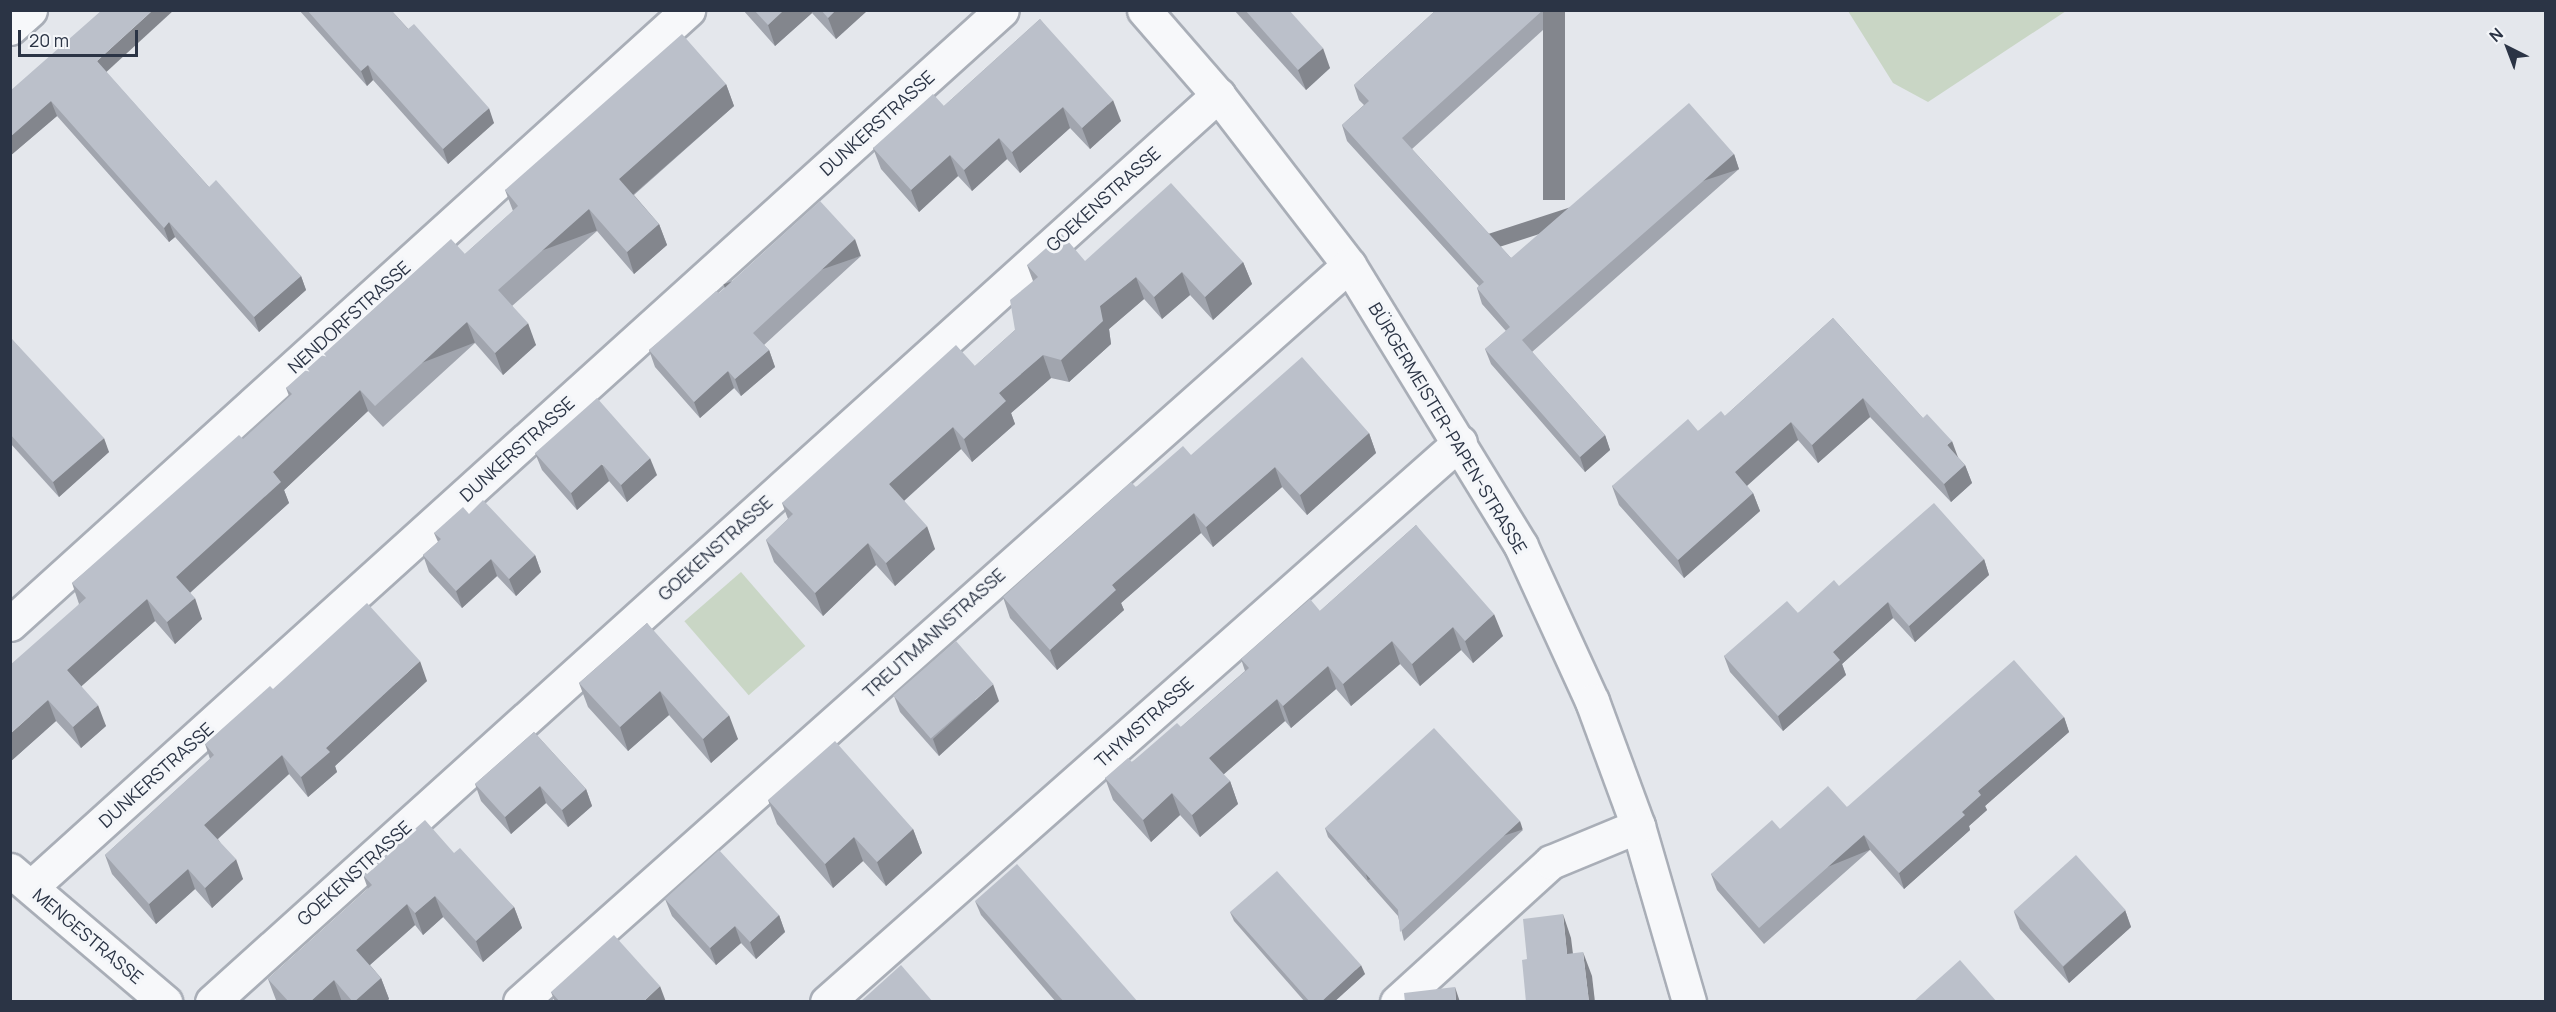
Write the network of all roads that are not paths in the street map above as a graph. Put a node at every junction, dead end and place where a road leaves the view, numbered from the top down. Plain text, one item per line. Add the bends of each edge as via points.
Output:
1 (30, 10) edge
2 (688, 10) edge
3 (1002, 10) edge
4 (1144, 10) edge
5 (10, 27) edge
6 (1218, 95) junction
7 (1349, 265) junction
8 (1460, 442) junction
9 (10, 624) edge
10 (1638, 826) junction
11 (21, 878) edge
12 (165, 1002) edge
13 (212, 1002) edge
14 (520, 1002) edge
15 (827, 1002) edge
16 (1397, 1002) edge
17 (1689, 1002) edge

1 - 5 street
2 - 9 street, NENDORFSTRASSE
3 - 11 street, DUNKERSTRASSE
4 - 6 street, BÜRGERMEISTER-PAPEN-STRASSE
6 - 7 street, BÜRGERMEISTER-PAPEN-STRASSE
6 - 13 street, GOEKENSTRASSE
7 - 8 street, BÜRGERMEISTER-PAPEN-STRASSE
7 - 14 street, TREUTMANNSTRASSE
8 - 10 street, BÜRGERMEISTER-PAPEN-STRASSE via 1521,546 1592,701
8 - 15 street, THYMSTRASSE
10 - 16 street via 1551,862
10 - 17 street, BÜRGERMEISTER-PAPEN-STRASSE
11 - 12 street, MENGESTRASSE

